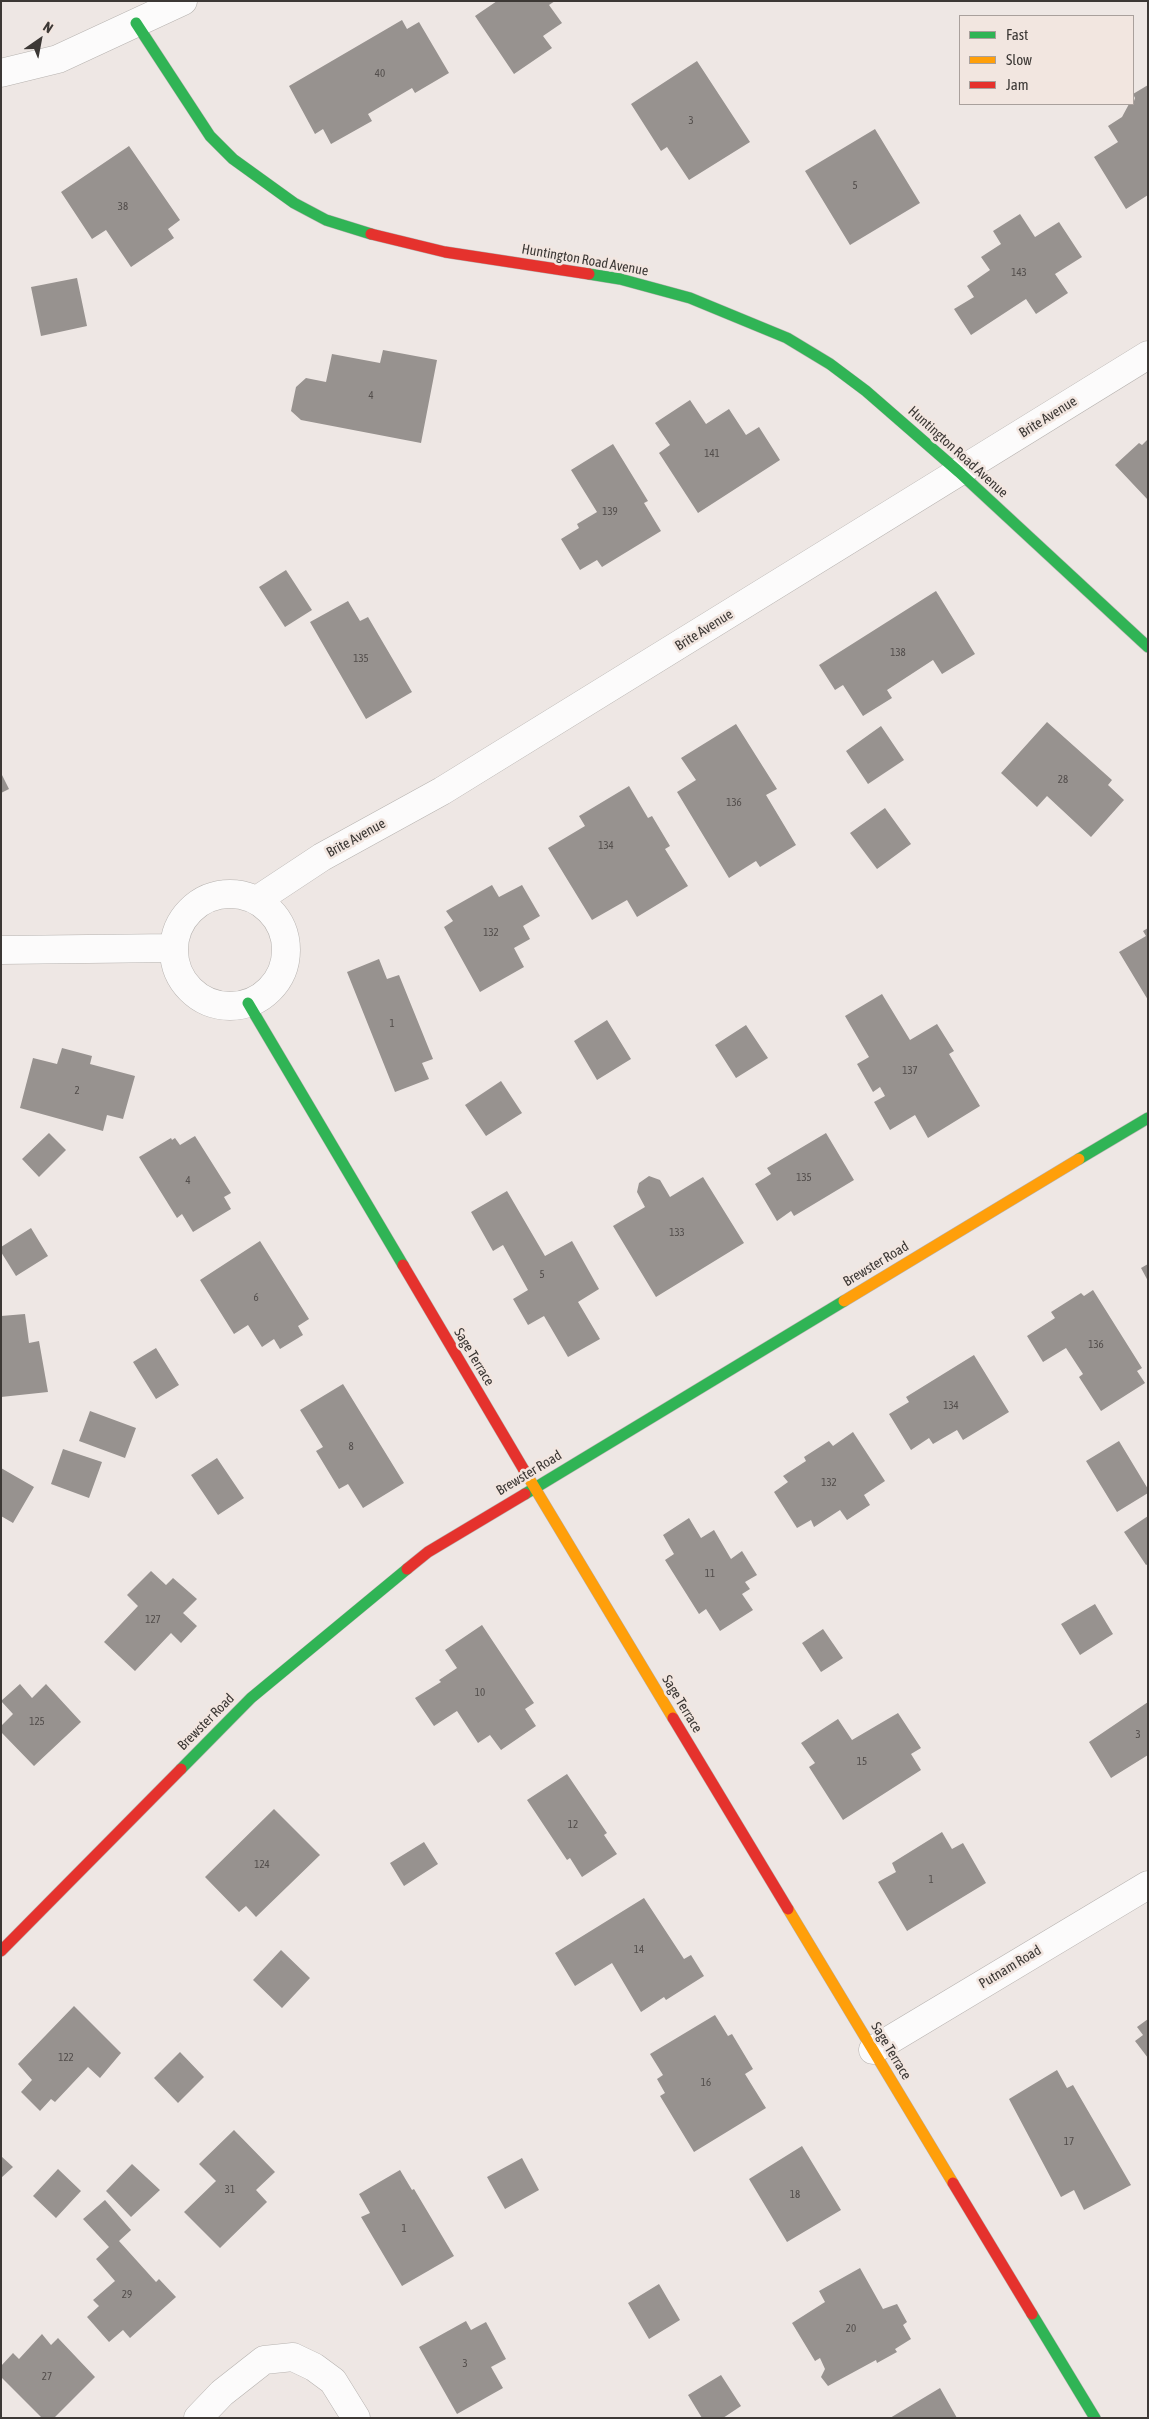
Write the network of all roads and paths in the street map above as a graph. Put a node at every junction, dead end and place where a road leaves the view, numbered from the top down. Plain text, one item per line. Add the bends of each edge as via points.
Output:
1 (183, 1) edge
2 (136, 23) junction
3 (1, 73) edge
4 (1148, 355) edge
5 (959, 472) junction
6 (1148, 647) edge
7 (257, 900) junction
8 (173, 948) junction
9 (1, 950) edge
10 (248, 1003) junction
11 (1148, 1118) edge
12 (534, 1487) junction
13 (1148, 1885) edge
14 (1, 1952) edge
15 (873, 2050) junction
16 (198, 2418) edge
17 (356, 2418) edge
18 (1096, 2418) edge

1 - 2 street
2 - 3 street via 58,59
2 - 5 street, Huntington Road Avenue via 210,136 233,159 294,203 326,220 378,236 445,252 620,279 690,298 730,313 787,338 830,364
4 - 5 street, Brite Avenue
5 - 6 street, Huntington Road Avenue
5 - 7 street, Brite Avenue via 442,792 322,857
7 - 8 street via 226,893 192,907 179,924
7 - 10 street via 274,914 282,928 286,941 284,966 275,984 263,996
8 - 9 street
8 - 10 street via 176,967 194,994 214,1004 235,1006
10 - 12 street, Sage Terrace
11 - 12 street, Brewster Road
12 - 14 street, Brewster Road via 428,1552 251,1698
12 - 15 street, Sage Terrace
13 - 15 street, Putnam Road
15 - 18 street, Sage Terrace
16 - 17 street via 222,2393 258,2364 293,2357 333,2381

